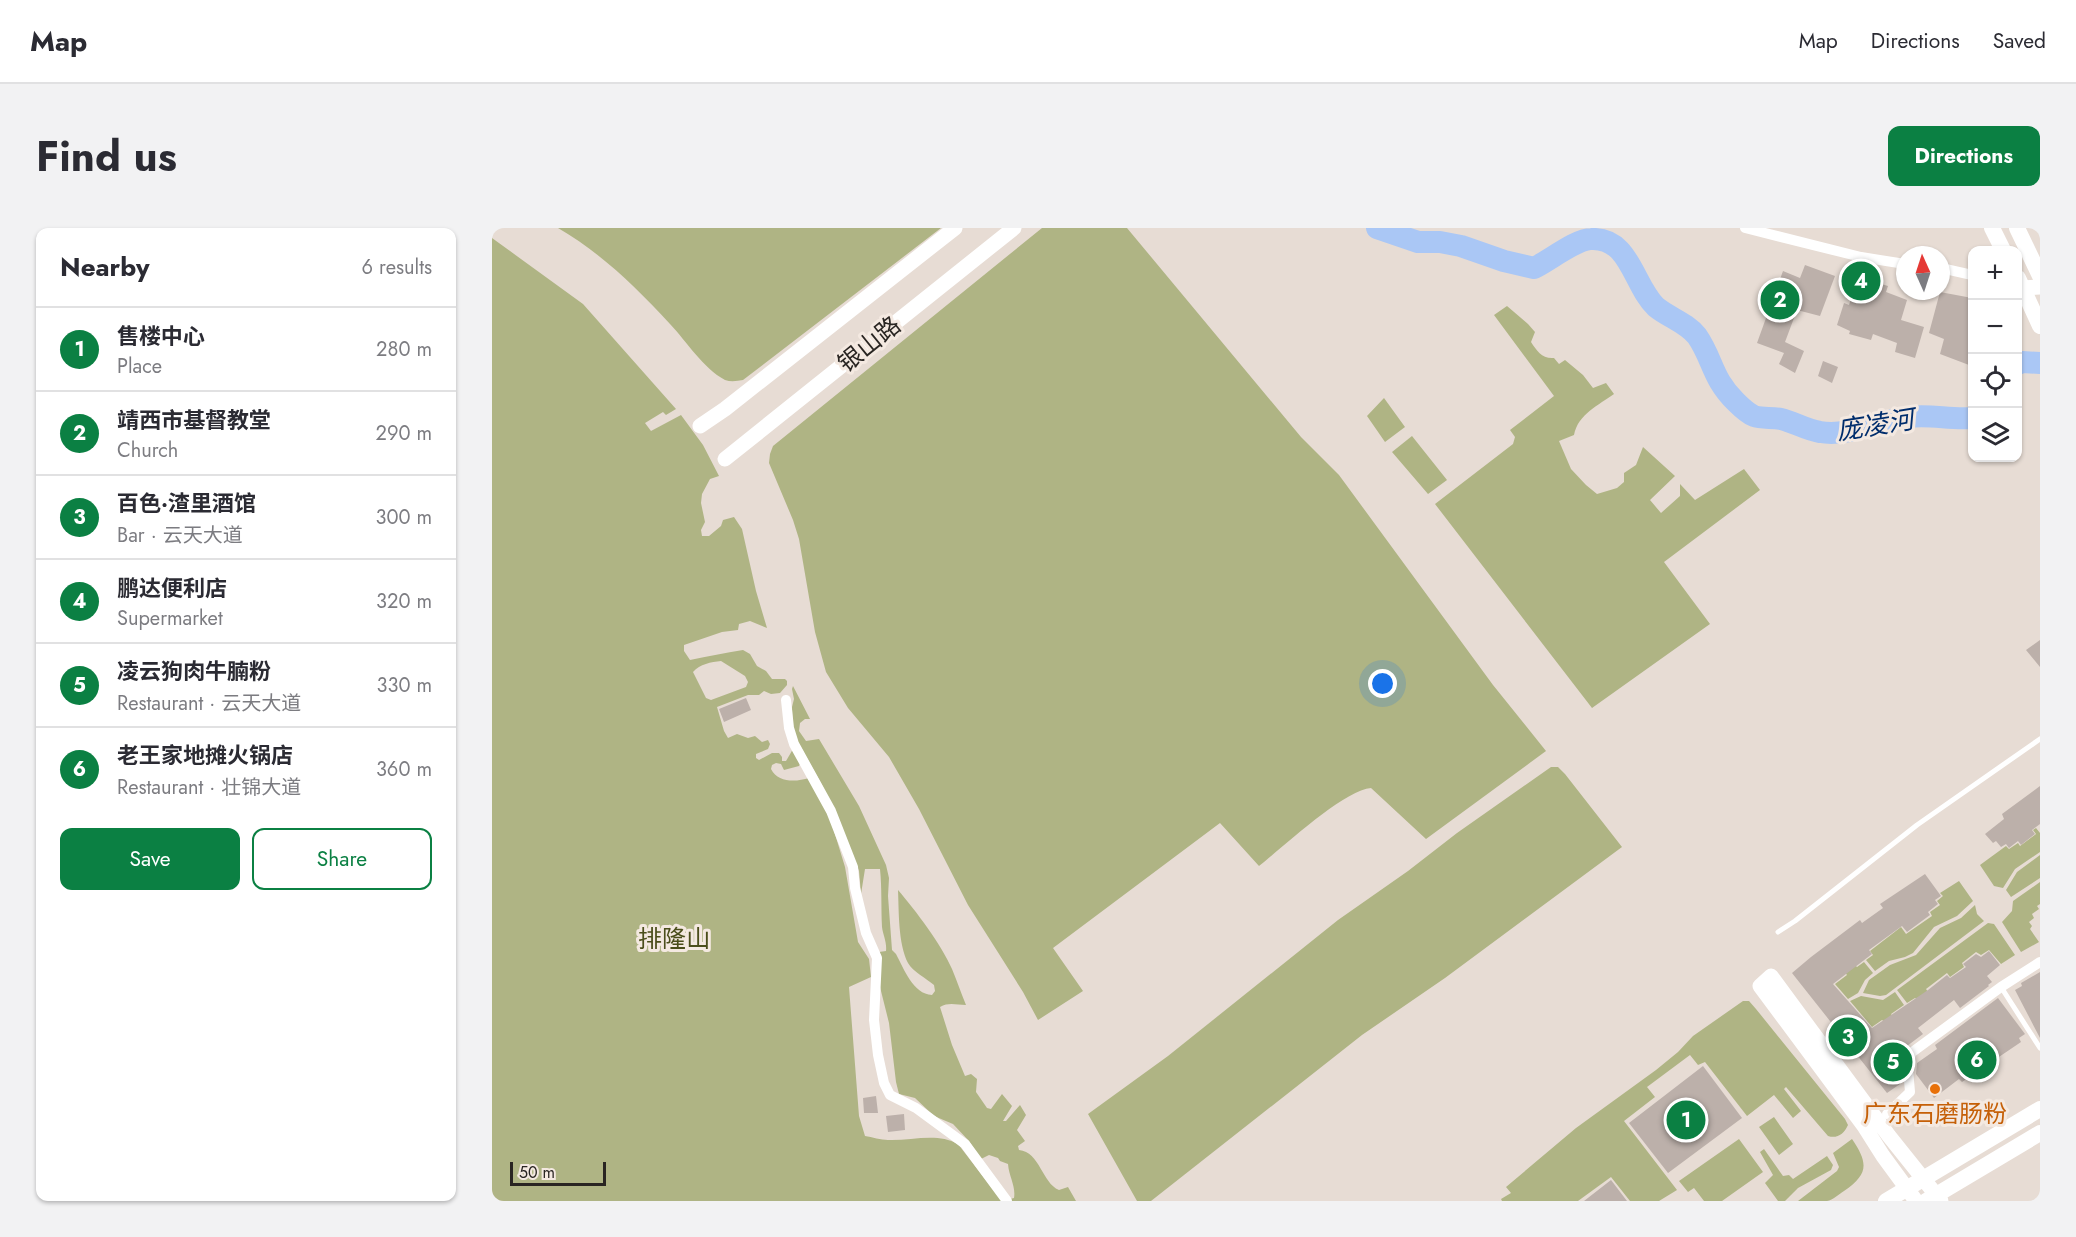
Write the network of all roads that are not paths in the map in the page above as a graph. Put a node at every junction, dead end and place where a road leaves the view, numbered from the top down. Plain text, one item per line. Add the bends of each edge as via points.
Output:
1 (955, 228) edge
2 (1014, 228) edge
3 (1744, 228) edge
4 (1992, 228) edge
5 (2017, 228) edge
6 (2001, 246) edge
7 (1896, 263) edge
8 (1950, 270) edge
9 (1968, 274) edge
10 (2040, 278) edge
11 (2022, 282) edge
12 (2022, 284) edge
13 (2040, 287) edge
14 (2022, 289) edge
15 (2040, 326) edge
16 (700, 426) dead end
17 (725, 459) dead end
18 (786, 700) dead end
19 (2040, 739) edge
20 (1778, 932) dead end
21 (2040, 962) edge
22 (2001, 987) junction
23 (2040, 1048) edge
24 (2040, 1109) edge
25 (1887, 1114) dead end
26 (2040, 1133) edge
27 (1924, 1179) junction
28 (1911, 1195) edge
29 (1935, 1199) edge
30 (1007, 1201) edge
31 (1886, 1201) edge

1 - 16 main road, 银山路
2 - 17 main road, 银山路
3 - 7 street
4 - 6 main road
5 - 10 main road
8 - 9 street
10 - 11 main road
12 - 13 main road
14 - 15 main road
18 - 30 street via 794,744 831,811 853,867 866,933 877,958 874,1020 884,1083 890,1095 965,1144
19 - 20 lane via 1917,825
21 - 22 street
22 - 23 lane
22 - 25 street via 1911,1053 1910,1092
24 - 27 main road
26 - 29 main road
27 - 28 main road
27 - 28 main road via 1771,976 1760,986
27 - 29 main road
28 - 31 main road

